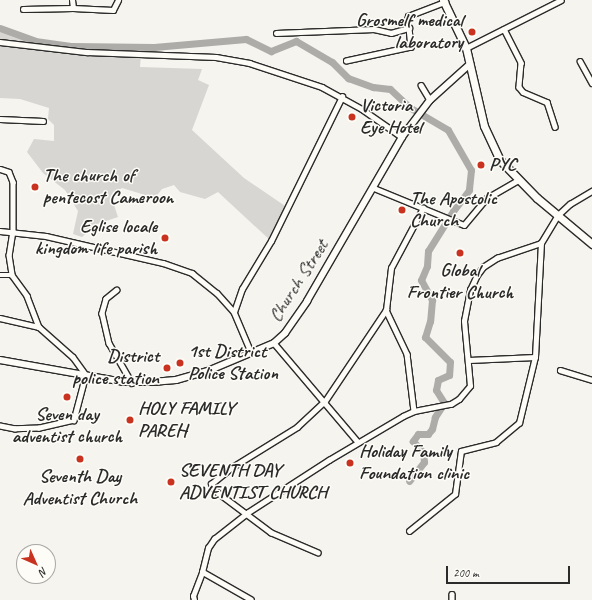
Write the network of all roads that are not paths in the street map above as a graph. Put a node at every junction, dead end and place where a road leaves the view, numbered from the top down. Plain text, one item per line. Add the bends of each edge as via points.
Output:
1 (72, 0) edge
2 (118, 0) edge
3 (561, 0) edge
4 (444, 1) edge
5 (73, 8) junction
6 (23, 9) dead end
7 (406, 27) junction
8 (504, 29) junction
9 (276, 33) dead end
10 (0, 42) edge
11 (466, 48) junction
12 (346, 61) dead end
13 (580, 61) dead end
14 (470, 64) junction
15 (592, 82) edge
16 (421, 85) dead end
17 (342, 97) junction
18 (430, 100) junction
19 (0, 119) edge
20 (43, 121) dead end
21 (555, 127) dead end
22 (402, 137) junction
23 (0, 169) edge
24 (518, 180) junction
25 (374, 188) junction
26 (592, 191) edge
27 (423, 208) junction
28 (558, 215) junction
29 (0, 231) edge
30 (13, 231) junction
31 (541, 243) junction
32 (592, 244) edge
33 (0, 275) edge
34 (12, 275) junction
35 (117, 290) dead end
36 (386, 310) junction
37 (234, 312) junction
38 (0, 318) edge
39 (39, 327) junction
40 (274, 343) junction
41 (251, 352) junction
42 (535, 357) junction
43 (0, 360) edge
44 (469, 360) junction
45 (560, 370) dead end
46 (86, 375) junction
47 (592, 380) edge
48 (132, 382) junction
49 (325, 401) junction
50 (414, 411) junction
51 (0, 426) edge
52 (358, 442) junction
53 (247, 513) junction
54 (409, 531) dead end
55 (318, 553) dead end
56 (202, 572) junction
57 (452, 594) dead end
58 (194, 600) edge
59 (251, 600) edge
60 (452, 600) edge

1 - 5 street
2 - 5 street via 113,10
3 - 8 street
4 - 7 street via 408,16
4 - 11 highway
5 - 6 street
7 - 9 street via 391,33 374,29
7 - 12 street via 409,28 411,47
8 - 11 street
8 - 21 street via 521,63 519,87 523,92 547,102
10 - 17 street via 87,52 216,57 278,70 305,79
11 - 14 highway
13 - 15 street
14 - 18 main road, Church Street
14 - 24 highway via 478,107 488,137 500,160
16 - 18 street
17 - 22 street
17 - 37 street via 271,241 242,289
18 - 22 main road, Church Street
19 - 20 street
22 - 25 main road, Church Street
23 - 30 street via 12,175
24 - 27 street via 479,205 466,224
24 - 28 highway
25 - 27 street
25 - 40 main road, Church Street via 295,320
26 - 28 street via 570,204
27 - 36 street via 391,268
28 - 31 street
28 - 32 highway
29 - 30 street
30 - 34 street via 9,255
30 - 37 street via 46,236 181,268 206,283
31 - 42 street
31 - 44 street via 497,258 483,267 477,275 470,290 464,321
33 - 34 street
34 - 39 street via 27,296
35 - 48 street via 106,299 102,313 109,343
36 - 49 street
36 - 50 street via 407,354
37 - 41 street
38 - 39 street
39 - 46 street via 72,357
40 - 41 main road, Church Street
40 - 49 street
41 - 48 main road, Church Street via 210,370 176,380
42 - 44 street
42 - 54 street via 519,423 496,442 461,451 455,494
43 - 46 main road, Church Street
44 - 50 street via 470,386 459,399 443,406
45 - 47 street
46 - 48 main road, Church Street
46 - 51 street via 74,420 39,428 15,429
49 - 52 street
49 - 53 street via 287,434 214,480 212,484 215,491
50 - 52 street
52 - 53 street
53 - 55 street via 271,533
53 - 56 street via 214,539 208,548
56 - 58 street via 193,596
56 - 59 street
57 - 60 street

